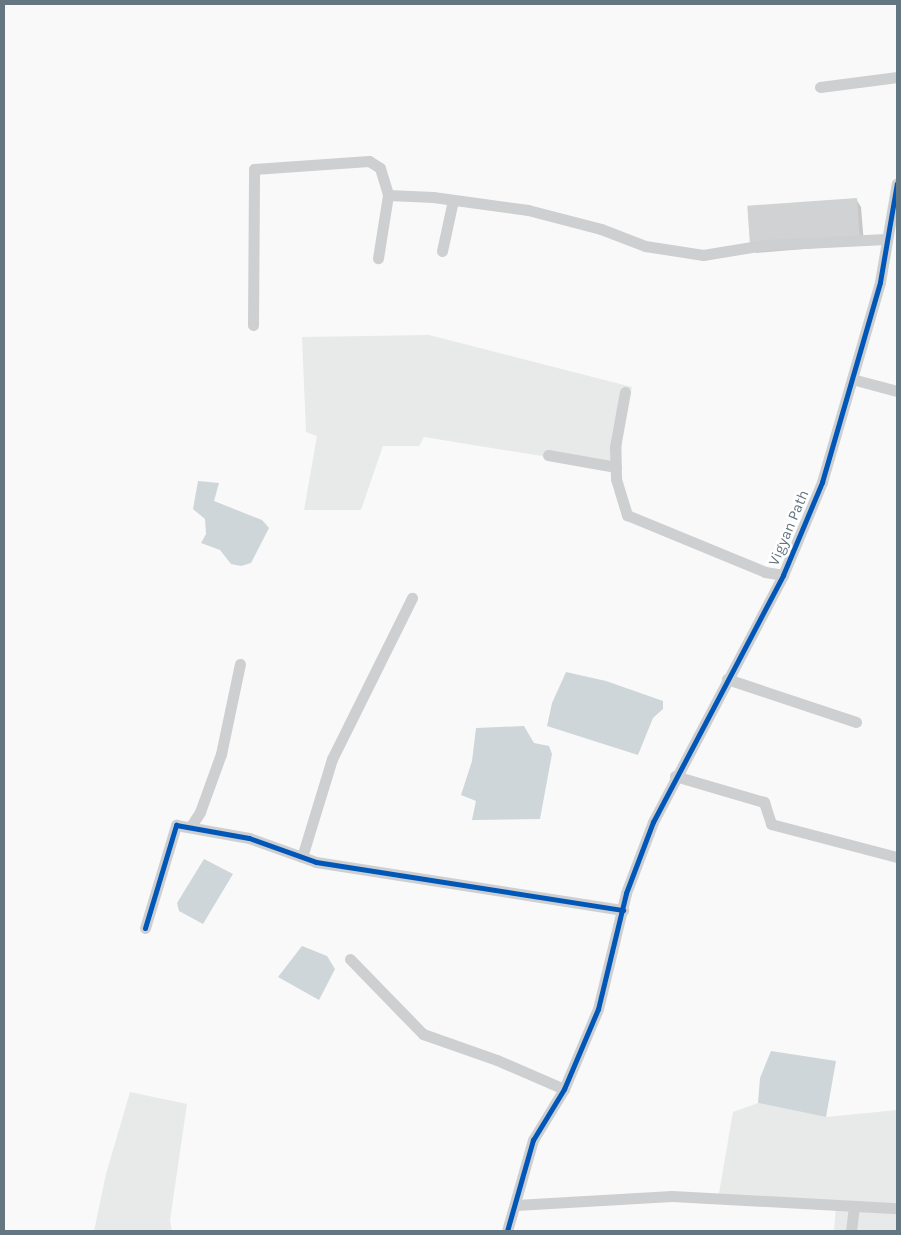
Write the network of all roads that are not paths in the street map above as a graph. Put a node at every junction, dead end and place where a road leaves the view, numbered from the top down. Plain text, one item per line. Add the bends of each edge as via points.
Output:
1 (897, 77) edge
2 (820, 87) dead end
3 (897, 183) edge
4 (388, 195) junction
5 (453, 200) junction
6 (886, 239) junction
7 (442, 252) dead end
8 (378, 258) dead end
9 (253, 325) dead end
10 (852, 379) junction
11 (897, 391) edge
12 (625, 392) dead end
13 (548, 455) dead end
14 (616, 467) junction
15 (783, 575) junction
16 (412, 598) dead end
17 (240, 664) dead end
18 (727, 679) junction
19 (856, 722) dead end
20 (675, 776) junction
21 (191, 826) junction
22 (302, 857) junction
23 (897, 857) edge
24 (623, 910) junction
25 (145, 928) dead end
26 (350, 959) dead end
27 (564, 1089) junction
28 (516, 1204) junction
29 (854, 1207) junction
30 (897, 1208) edge
31 (507, 1231) edge
32 (851, 1231) edge

1 - 2 street
3 - 6 street, Vigyan Path
4 - 5 street
4 - 8 street
4 - 9 street via 380,168 369,161 254,169
5 - 6 street via 528,210 601,229 645,246 703,255 764,245
5 - 7 street
6 - 10 street, Vigyan Path via 878,292
10 - 11 street
10 - 15 street, Vigyan Path via 822,482
12 - 14 street via 619,414
13 - 14 street
14 - 15 street via 616,479 627,515 765,572
15 - 18 street, Vigyan Path
16 - 22 street via 332,759
17 - 21 street via 221,754 200,812
18 - 19 street
18 - 20 street, Vigyan Path
20 - 23 street via 764,802 771,824
20 - 24 street, Vigyan Path via 637,859
21 - 22 street via 249,838
21 - 25 street via 176,825
22 - 24 street via 388,875
24 - 27 street, Vigyan Path via 598,1010
26 - 27 street via 423,1034 497,1060
27 - 28 street, Vigyan Path via 533,1140
28 - 29 street via 672,1196
28 - 31 street, Vigyan Path
29 - 30 street
29 - 32 street

